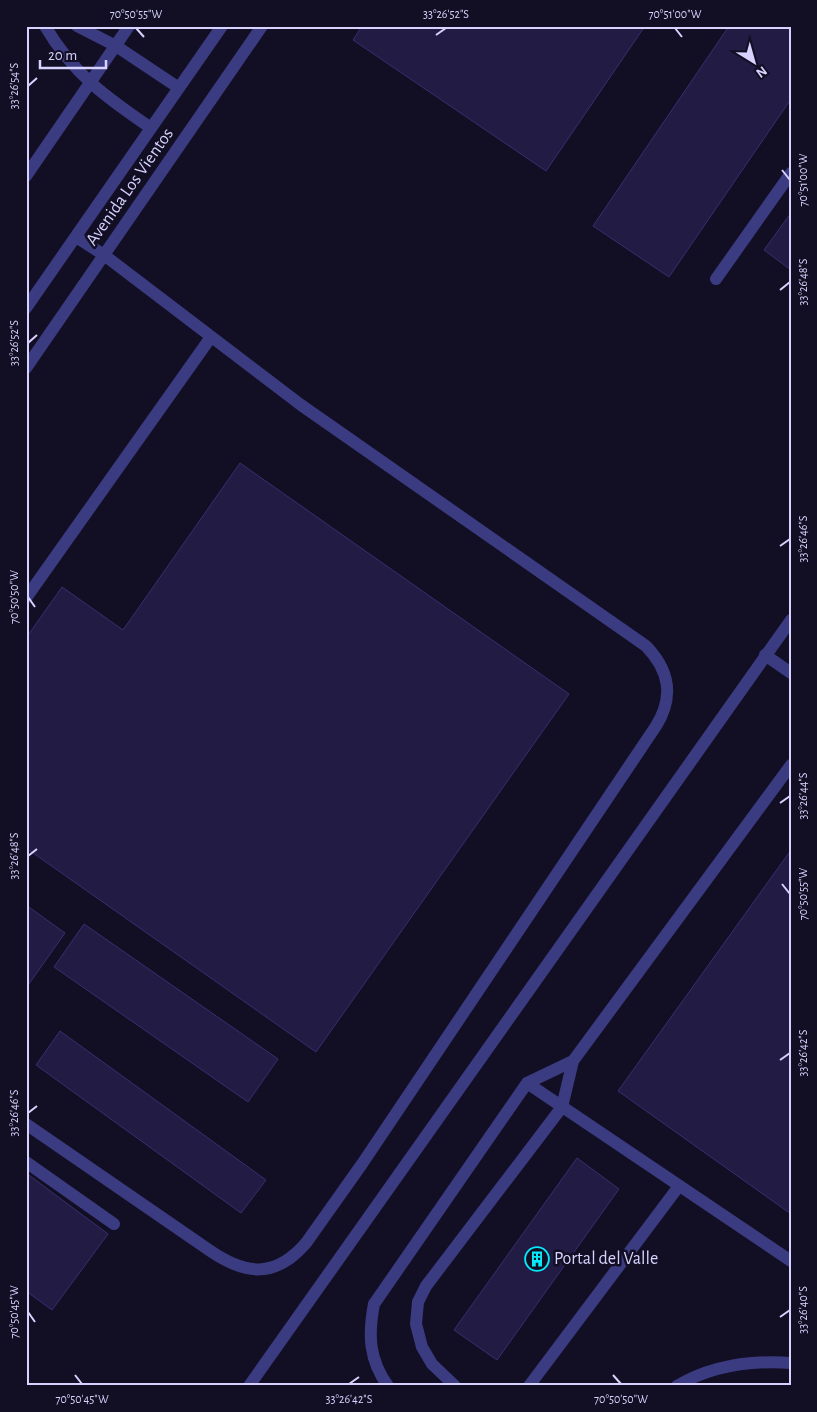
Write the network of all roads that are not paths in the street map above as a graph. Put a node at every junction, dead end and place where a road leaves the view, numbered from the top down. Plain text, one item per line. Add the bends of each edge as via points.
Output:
1 (46, 26) edge
2 (77, 26) edge
3 (129, 26) edge
4 (222, 26) edge
5 (262, 26) edge
6 (116, 46) junction
7 (90, 83) junction
8 (179, 88) junction
9 (151, 128) junction
10 (791, 173) edge
11 (26, 176) edge
12 (76, 236) junction
13 (104, 255) junction
14 (716, 279) dead end
15 (26, 308) edge
16 (211, 337) junction
17 (26, 368) edge
18 (26, 598) edge
19 (791, 620) edge
20 (765, 655) junction
21 (791, 673) edge
22 (791, 765) edge
23 (573, 1061) junction
24 (527, 1083) junction
25 (562, 1107) junction
26 (26, 1124) edge
27 (26, 1162) edge
28 (679, 1186) junction
29 (114, 1224) dead end
30 (791, 1261) edge
31 (791, 1363) edge
32 (249, 1386) edge
33 (388, 1386) edge
34 (455, 1386) edge
35 (529, 1386) edge
36 (676, 1386) edge

1 - 7 street via 66,58
2 - 6 street
3 - 6 street
4 - 8 street, Avenida Los Vientos
5 - 13 street, Avenida Los Vientos
6 - 7 street
6 - 8 street
7 - 9 street
7 - 11 street
8 - 9 street, Avenida Los Vientos
9 - 12 street, Avenida Los Vientos
10 - 14 street
12 - 13 street
12 - 15 street, Avenida Los Vientos
13 - 16 street
13 - 17 street, Avenida Los Vientos
16 - 18 street
16 - 26 street via 301,405 646,646 664,673 665,706 656,726 362,1164 306,1243 286,1262 260,1270 233,1265
19 - 20 street
20 - 21 street
20 - 32 street
22 - 23 street
23 - 24 street
23 - 25 street
24 - 25 street
24 - 33 street via 374,1304 371,1346 378,1373
25 - 28 street
25 - 34 street via 426,1286 418,1302 416,1324 422,1347 432,1364
27 - 29 street
28 - 30 street
28 - 35 street
31 - 36 street via 740,1364 702,1374

